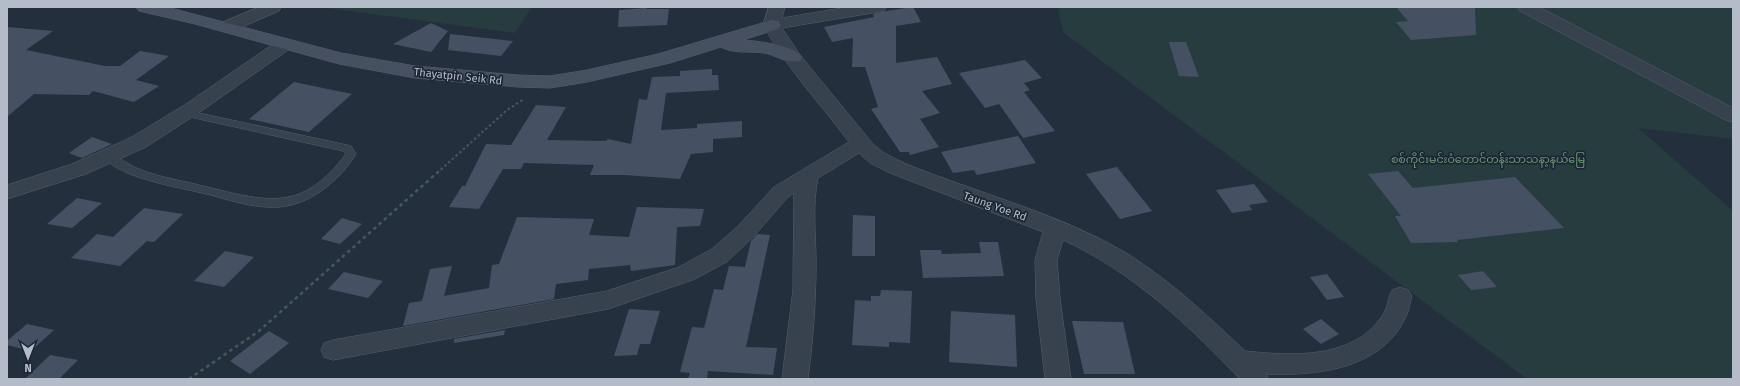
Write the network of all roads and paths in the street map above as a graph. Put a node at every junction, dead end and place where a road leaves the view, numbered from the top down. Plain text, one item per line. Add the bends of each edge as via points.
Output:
1 (145, 7) edge
2 (273, 7) edge
3 (878, 7) edge
4 (1526, 7) edge
5 (775, 16) edge
6 (228, 27) junction
7 (716, 43) junction
8 (284, 44) junction
9 (793, 57) junction
10 (550, 82) junction
11 (185, 113) junction
12 (1733, 116) edge
13 (861, 143) junction
14 (108, 156) junction
15 (808, 174) junction
16 (7, 192) edge
17 (1055, 228) junction
18 (1400, 296) dead end
19 (333, 350) dead end
20 (1246, 372) edge
21 (189, 379) edge
22 (795, 379) edge
23 (1058, 379) edge

1 - 6 street, Thayatpin Seik Rd
2 - 6 street
3 - 5 street
4 - 12 street
5 - 7 street, Thayatpin Seik Rd
5 - 9 street, Taung Yoe Rd via 784,48
6 - 8 street, Thayatpin Seik Rd
7 - 9 street via 768,48
7 - 10 street, Thayatpin Seik Rd via 663,59
8 - 10 street, Thayatpin Seik Rd via 339,58 415,72 478,79
8 - 11 street
9 - 13 street, Taung Yoe Rd
10 - 21 path via 507,110 259,331
11 - 14 street via 139,142
11 - 14 lane via 347,148 351,154 343,166 304,196 290,202 276,203 242,199 152,178 122,166
13 - 15 street
13 - 17 street, Taung Yoe Rd via 891,165
14 - 16 street via 79,169
15 - 19 street via 781,192 720,255 687,273 608,300
15 - 22 street via 804,210 803,312
17 - 20 street, Taung Yoe Rd via 1100,249 1136,270 1184,308
17 - 23 street via 1046,260
18 - 20 street via 1395,316 1388,327 1364,349 1347,357

